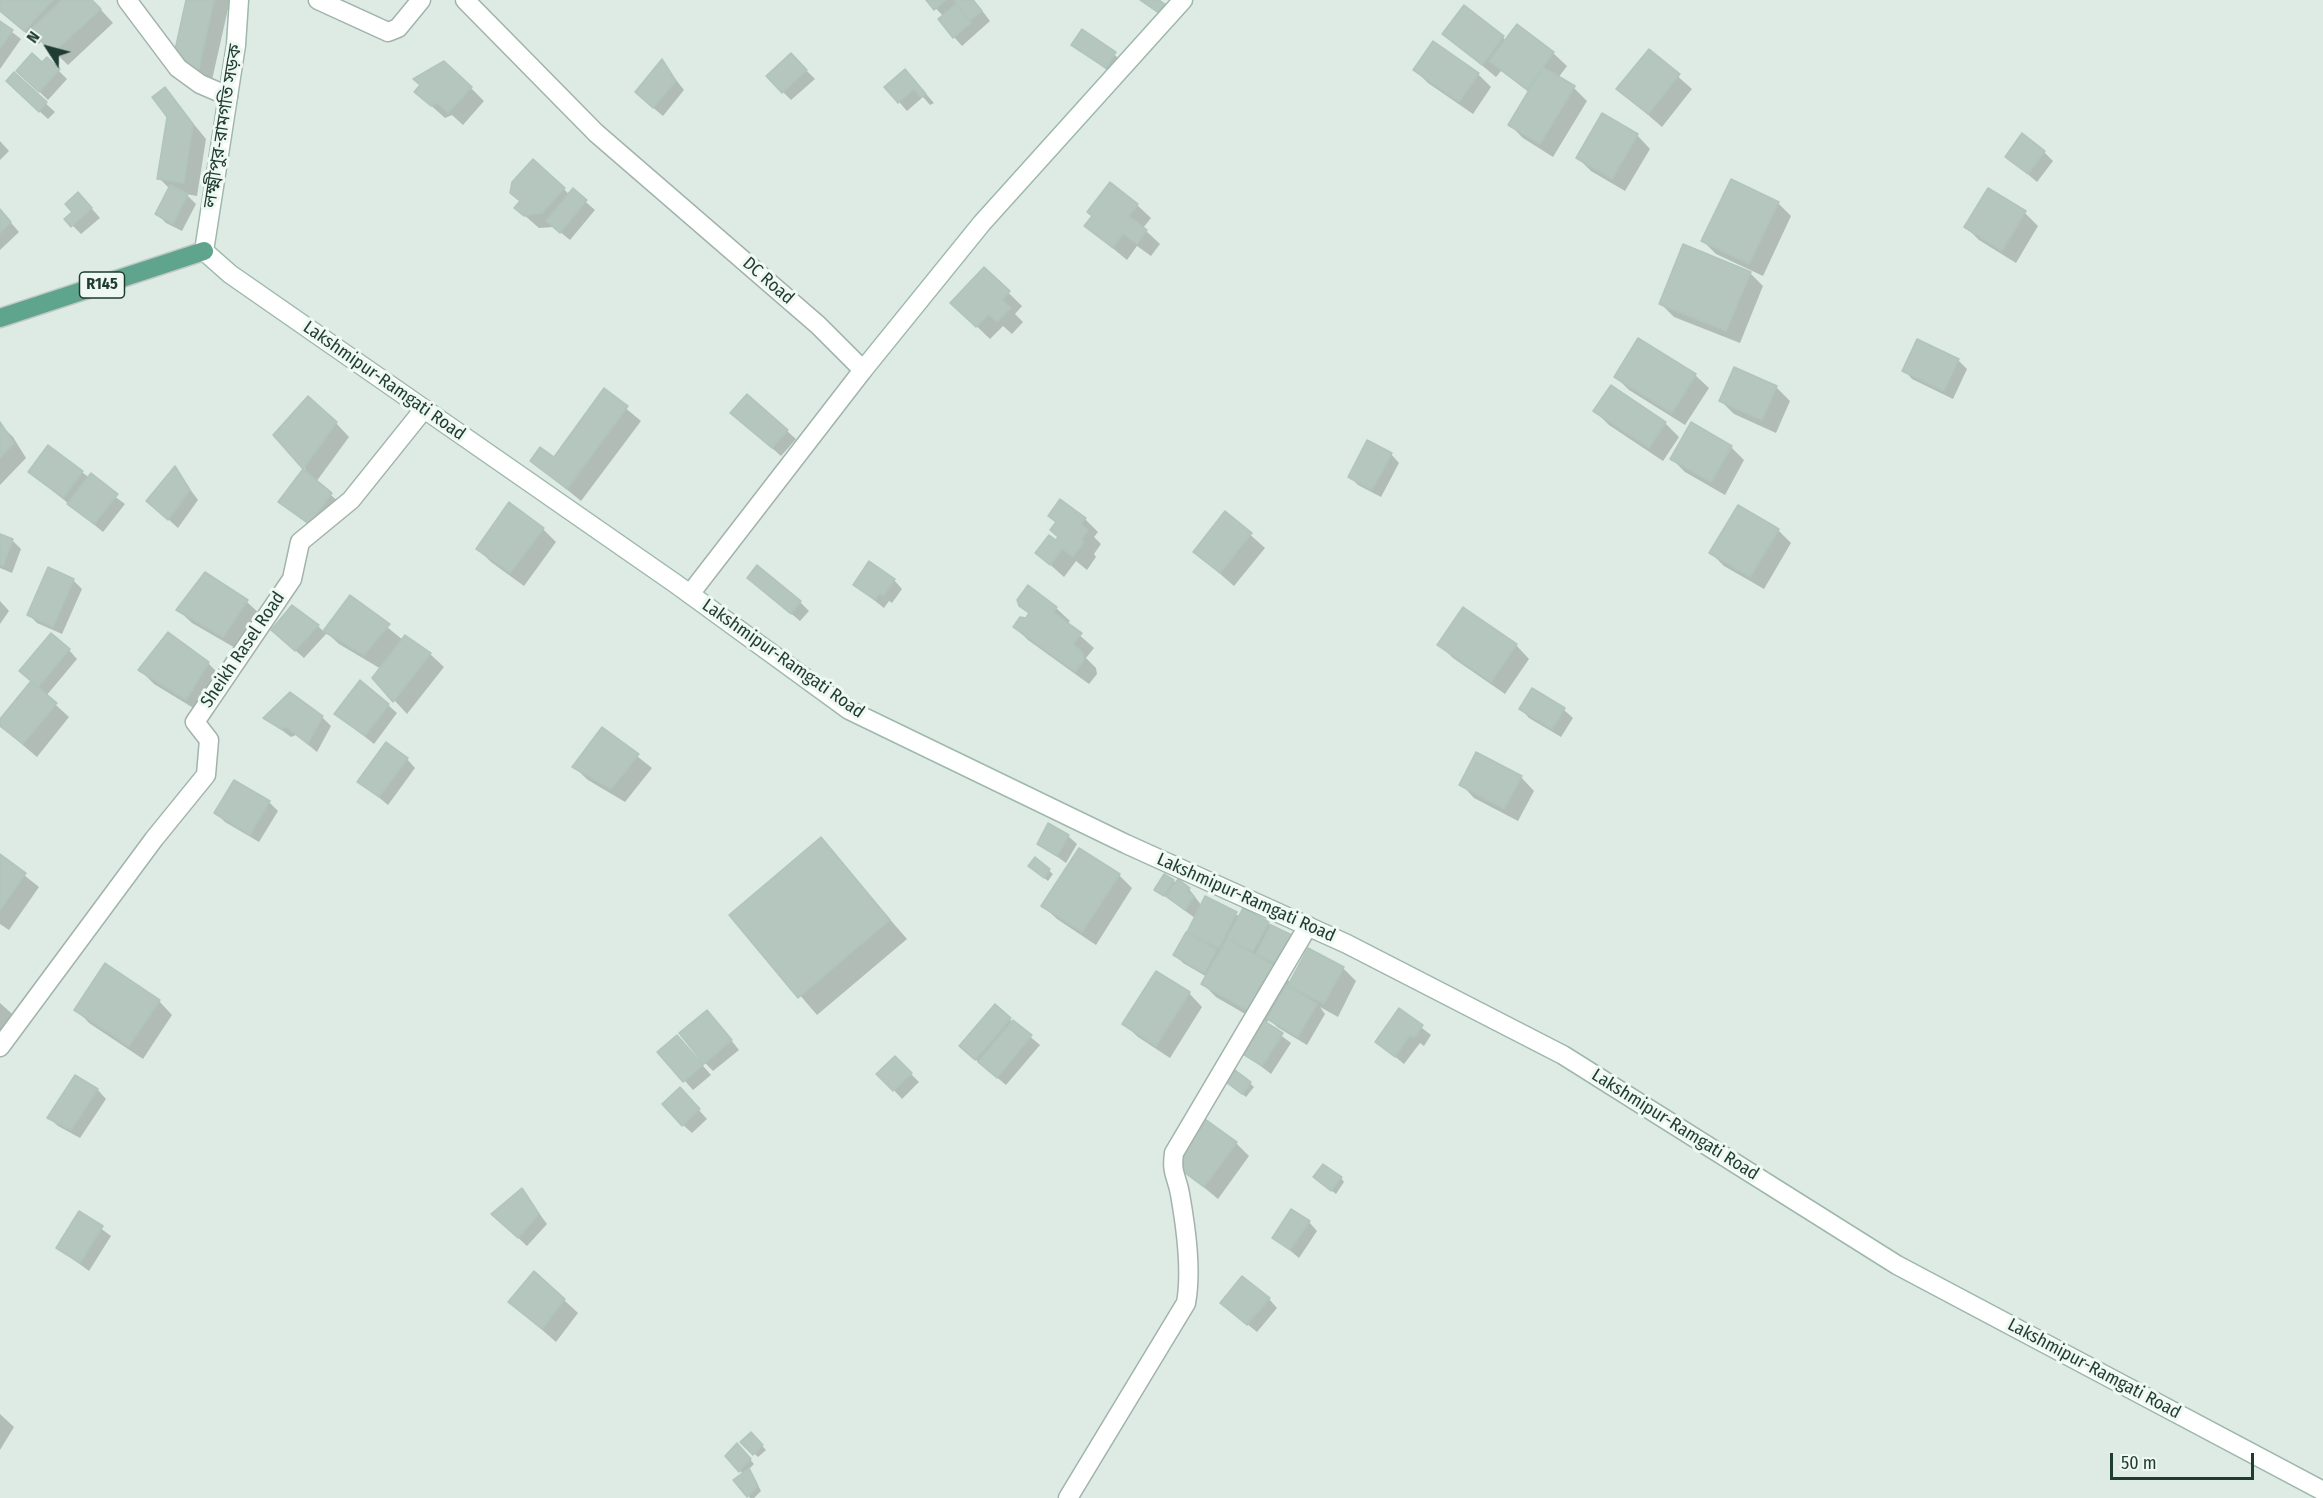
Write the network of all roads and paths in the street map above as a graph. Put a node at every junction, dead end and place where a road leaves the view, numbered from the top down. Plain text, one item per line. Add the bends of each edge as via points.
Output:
1 (127, 0) edge
2 (239, 0) edge
3 (318, 0) edge
4 (421, 0) edge
5 (465, 0) edge
6 (1183, 0) edge
7 (228, 96) junction
8 (204, 251) junction
9 (0, 318) edge
10 (863, 370) junction
11 (424, 409) junction
12 (690, 594) junction
13 (1308, 926) junction
14 (0, 1047) edge
15 (2323, 1491) edge
16 (1068, 1498) edge

1 - 7 street via 178,68
2 - 7 street, লক্ষ্মীপুর-রামগতি সড়ক
3 - 4 street via 388,32 398,28
5 - 10 street, DC Road via 596,133 818,325
6 - 10 street via 982,223
7 - 8 street, লক্ষ্মীপুর-রামগতি সড়ক
8 - 9 main road, R145
8 - 11 street, Lakshmipur-Ramgati Road via 230,274
10 - 12 street
11 - 12 street, Lakshmipur-Ramgati Road
11 - 14 street, Sheikh Rasel Road via 351,500 300,542 292,579 195,722 209,740 207,775 154,839
12 - 13 street, Lakshmipur-Ramgati Road via 849,710 1126,844
13 - 15 street, Lakshmipur-Ramgati Road via 1563,1055 1898,1265
13 - 16 street via 1174,1153 1172,1171 1180,1192 1190,1285 1186,1303

